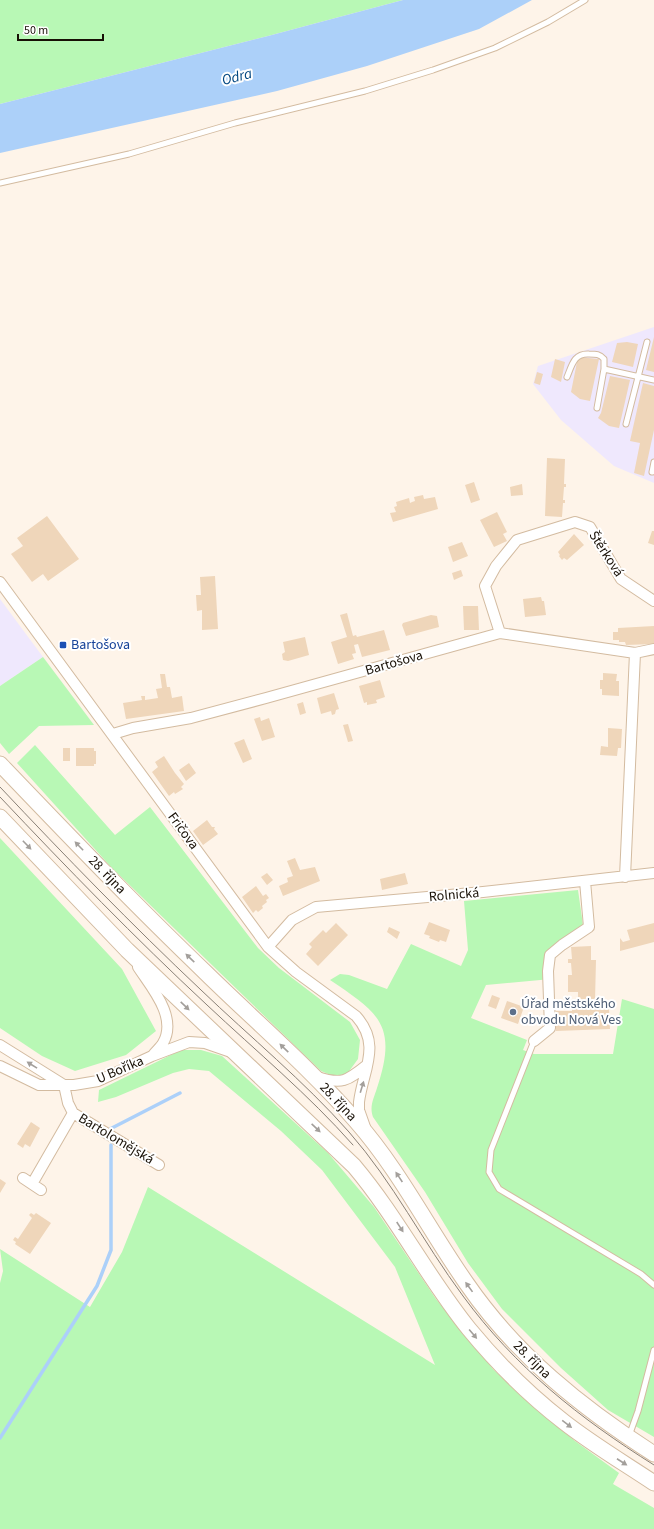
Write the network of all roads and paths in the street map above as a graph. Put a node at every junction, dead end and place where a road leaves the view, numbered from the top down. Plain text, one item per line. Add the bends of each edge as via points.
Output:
1 (585, 0) edge
2 (0, 183) edge
3 (647, 342) dead end
4 (604, 369) junction
5 (638, 376) junction
6 (567, 377) dead end
7 (654, 380) edge
8 (597, 408) dead end
9 (626, 424) dead end
10 (654, 462) edge
11 (652, 472) dead end
12 (0, 582) edge
13 (654, 601) edge
14 (500, 633) junction
15 (654, 649) edge
16 (635, 653) junction
17 (113, 734) junction
18 (0, 764) edge
19 (0, 817) edge
20 (654, 873) edge
21 (625, 877) junction
22 (585, 882) junction
23 (268, 946) junction
24 (127, 950) junction
25 (534, 1041) joint
26 (0, 1045) edge
27 (235, 1054) junction
28 (152, 1056) junction
29 (367, 1065) junction
30 (0, 1066) edge
31 (312, 1075) junction
32 (64, 1085) junction
33 (73, 1113) junction
34 (369, 1136) junction
35 (159, 1165) dead end
36 (23, 1178) dead end
37 (654, 1285) edge
38 (654, 1350) edge
39 (628, 1437) junction
40 (654, 1454) edge
41 (654, 1483) edge

1 - 2 lane via 495,48 433,70 129,154
3 - 5 lane
4 - 5 lane
4 - 6 lane via 602,357 583,353 575,357
4 - 8 lane
5 - 7 lane
5 - 9 lane
10 - 11 lane
12 - 17 street, Fričova
13 - 14 street, Štěrková via 620,579 590,527 575,522 517,540 496,566 485,586
14 - 16 street, Bartošova
14 - 17 street, Bartošova via 191,718
15 - 16 street, Bartošova
16 - 21 street
17 - 23 street, Fričova
31 -> 18 main road, 28. října via 137,906
19 -> 24 main road, 28. října
20 - 21 street, Rolnická
21 - 22 street, Rolnická
22 - 23 street, Rolnická via 316,907 292,920
22 - 25 street via 589,927 550,955 550,1028
23 - 29 street, Fričova via 296,972 361,1020 370,1044
24 -> 27 main road, 28. října
24 - 28 street via 156,994 166,1017 165,1039
25 - 37 lane via 491,1150 489,1172 499,1189 641,1274
32 -> 26 street
27 - 28 street, U Boříka via 194,1041
27 -> 41 main road, 28. října via 359,1172 383,1203 452,1307 508,1372 563,1422
28 - 32 street, U Boříka via 98,1081
29 - 31 street via 342,1082
34 -> 29 street, Fričova via 361,1116 359,1102
30 - 32 street, U Boříka via 40,1085
31 - 34 main road, 28. října
32 - 33 street, Bartolomějská
33 - 35 street, Bartolomějská
33 - 36 street, Bartolomějská via 36,1187
39 -> 34 main road, 28. října via 561,1388 498,1324 467,1284 402,1182
38 - 39 lane
39 - 40 main road, 28. října

